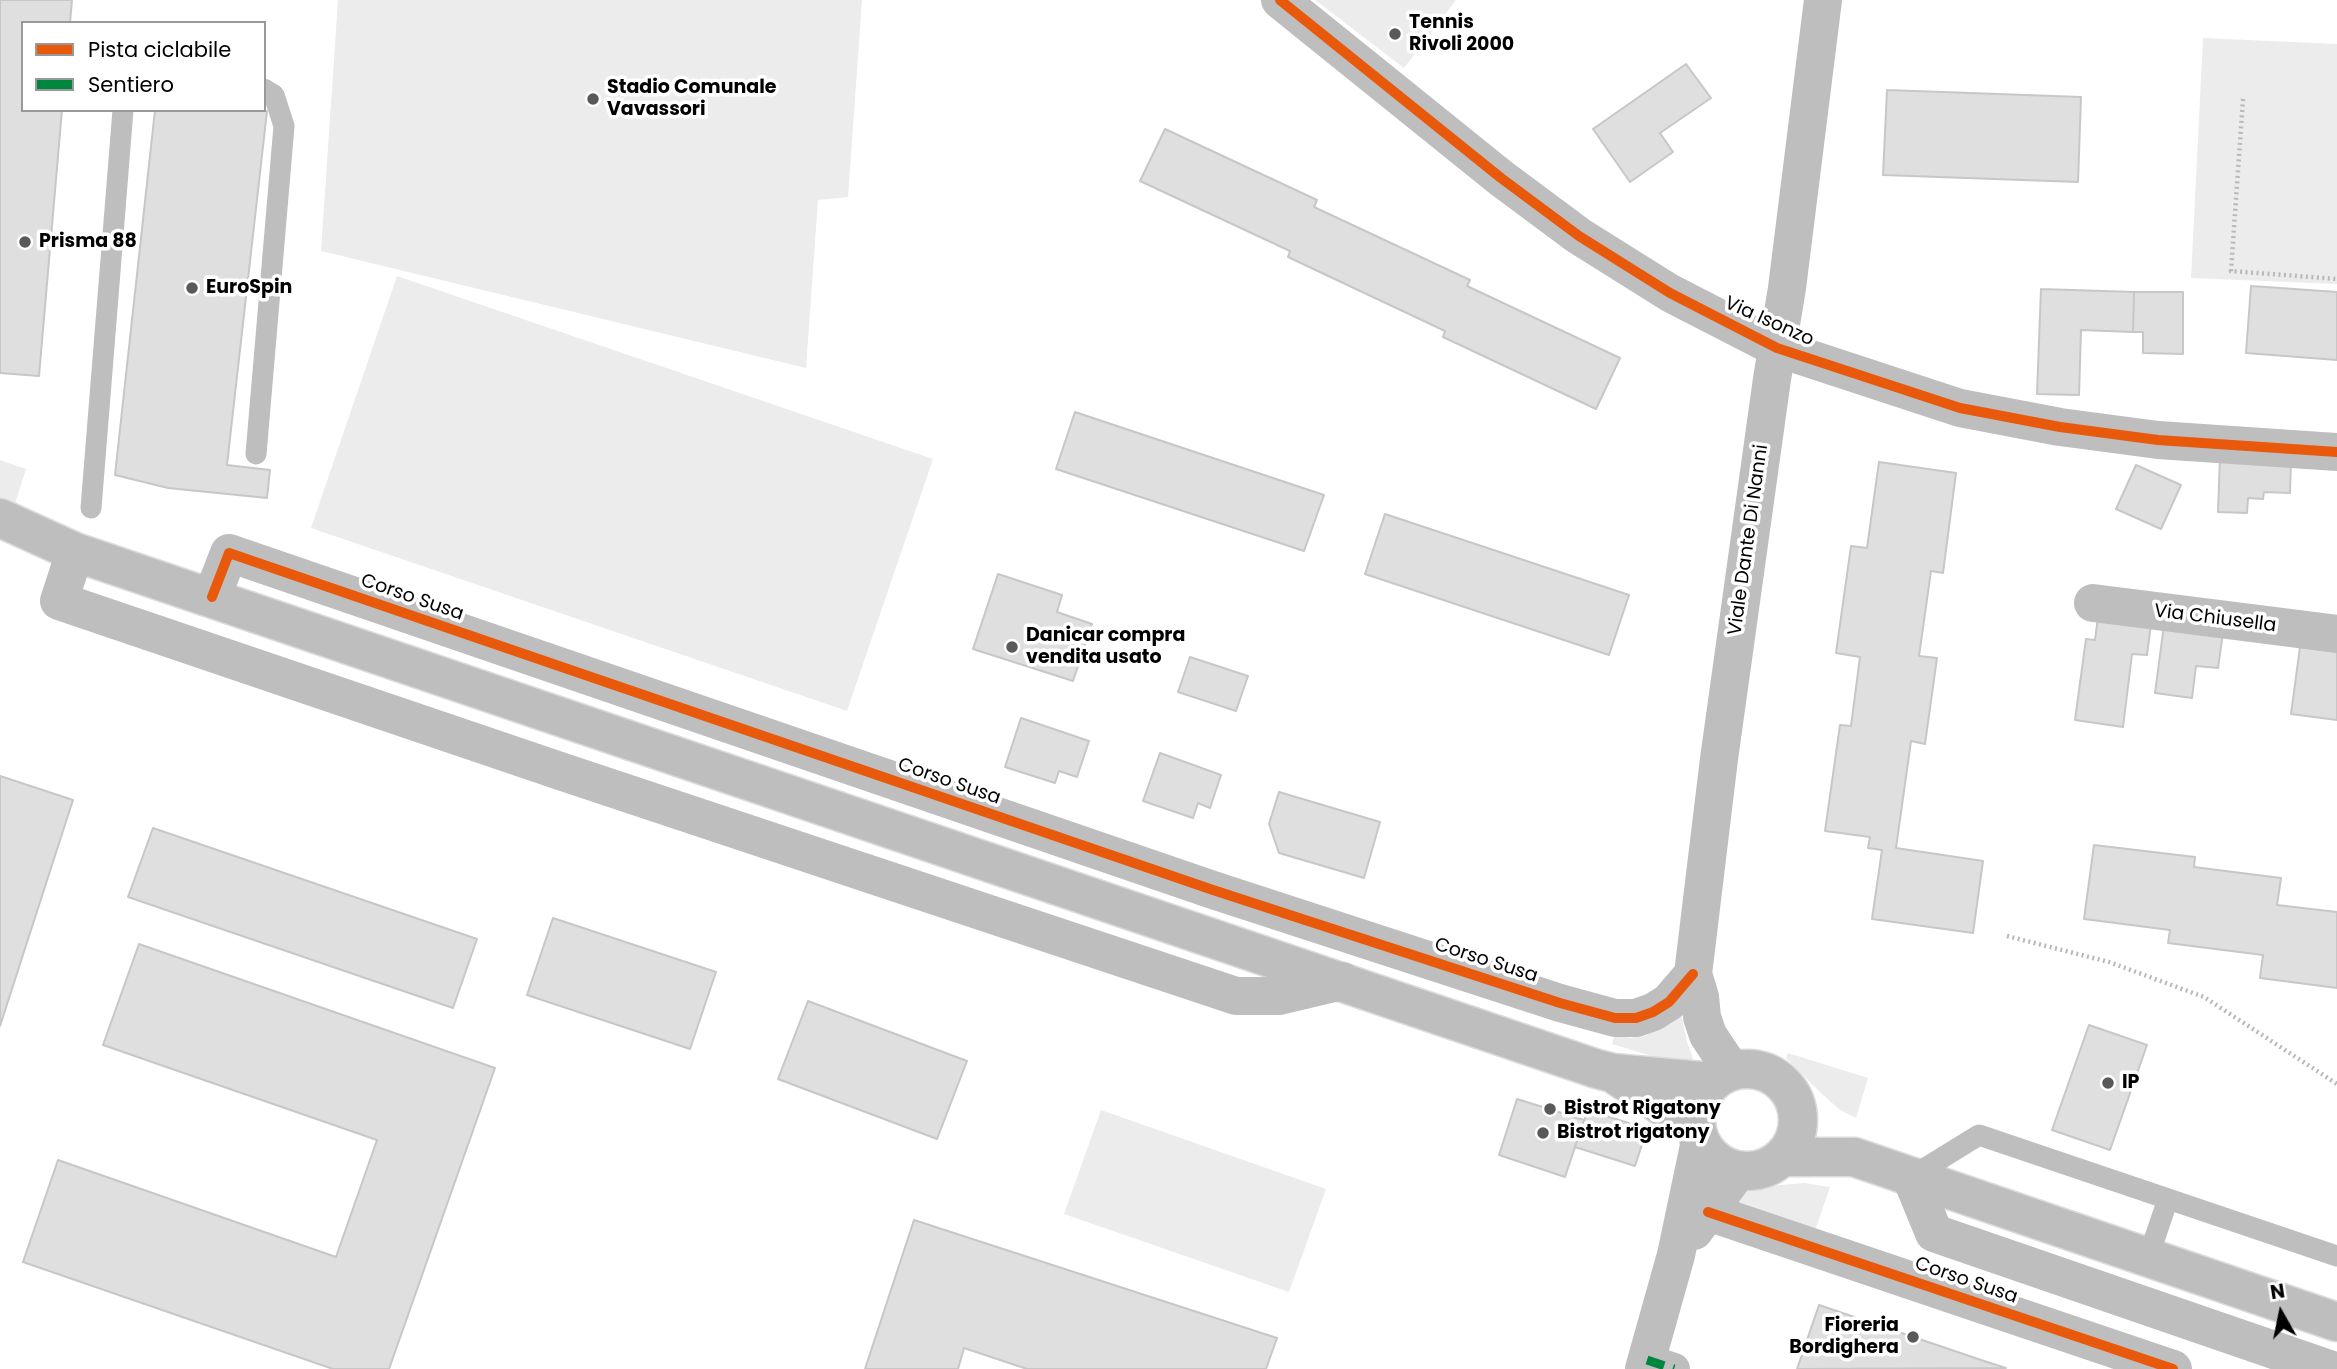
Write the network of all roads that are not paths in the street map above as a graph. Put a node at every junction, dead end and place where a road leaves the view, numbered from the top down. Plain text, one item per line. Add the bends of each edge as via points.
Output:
1 (1280, 0) edge
2 (1823, 0) edge
3 (266, 90) edge
4 (123, 112) edge
5 (1777, 348) junction
6 (2337, 452) edge
7 (256, 454) dead end
8 (91, 508) dead end
9 (0, 518) edge
10 (0, 542) edge
11 (75, 552) junction
12 (212, 597) junction
13 (2092, 603) dead end
14 (2337, 634) edge
15 (650, 698) junction
16 (580, 723) junction
17 (636, 742) junction
18 (563, 772) junction
19 (816, 803) junction
20 (1073, 842) junction
21 (799, 852) junction
22 (1059, 886) junction
23 (1693, 974) junction
24 (1342, 981) junction
25 (1560, 1003) junction
26 (1546, 1051) junction
27 (1613, 1073) junction
28 (1722, 1077) junction
29 (1798, 1112) junction
30 (1698, 1135) junction
31 (1784, 1157) junction
32 (1854, 1157) junction
33 (1738, 1171) junction
34 (1912, 1177) junction
35 (2168, 1199) junction
36 (1708, 1212) junction
37 (1676, 1255) junction
38 (2337, 1256) edge
39 (2148, 1258) junction
40 (2337, 1322) edge
41 (1655, 1366) edge
42 (2174, 1369) edge
43 (2329, 1369) edge

1 - 5 street, Via Isonzo via 1579,236 1670,293
2 - 5 street, Viale Dante Di Nanni
3 - 7 lane via 274,94 284,126
4 - 8 lane
5 - 6 street, Via Isonzo via 1960,408 2060,427 2158,440
5 - 23 street, Viale Dante Di Nanni
9 - 11 street
10 - 11 street
11 - 12 street
11 - 18 street via 59,601
12 - 15 street, Corso Susa via 229,553
12 - 16 street
13 - 14 street, Via Chiusella
15 - 17 street
15 - 20 street, Corso Susa
16 - 17 street
16 - 18 street
17 - 19 street
18 - 21 street
19 - 21 street
19 - 22 street
20 - 22 street
20 - 25 street, Corso Susa
21 - 24 street via 1236,996 1279,996
22 - 24 street
23 - 25 street, Corso Susa via 1669,1002 1636,1018 1615,1018
23 - 28 street, Viale Dante Di Nanni
24 - 26 street
25 - 26 street
26 - 27 street
27 - 28 street
27 - 30 street
28 - 29 street via 1749,1069 1767,1073 1792,1095
28 - 30 street via 1702,1095 1696,1112
29 - 31 street via 1798,1129
29 - 32 street
30 - 33 street via 1709,1155
30 - 37 street
31 - 32 street
31 - 33 street via 1770,1167
32 - 34 street
33 - 36 street
34 - 35 lane via 1979,1135
34 - 39 street
34 - 43 street, Corso Susa via 1934,1233
35 - 38 lane
35 - 39 lane
36 - 37 street
36 - 42 street, Corso Susa
37 - 41 street
39 - 40 street

